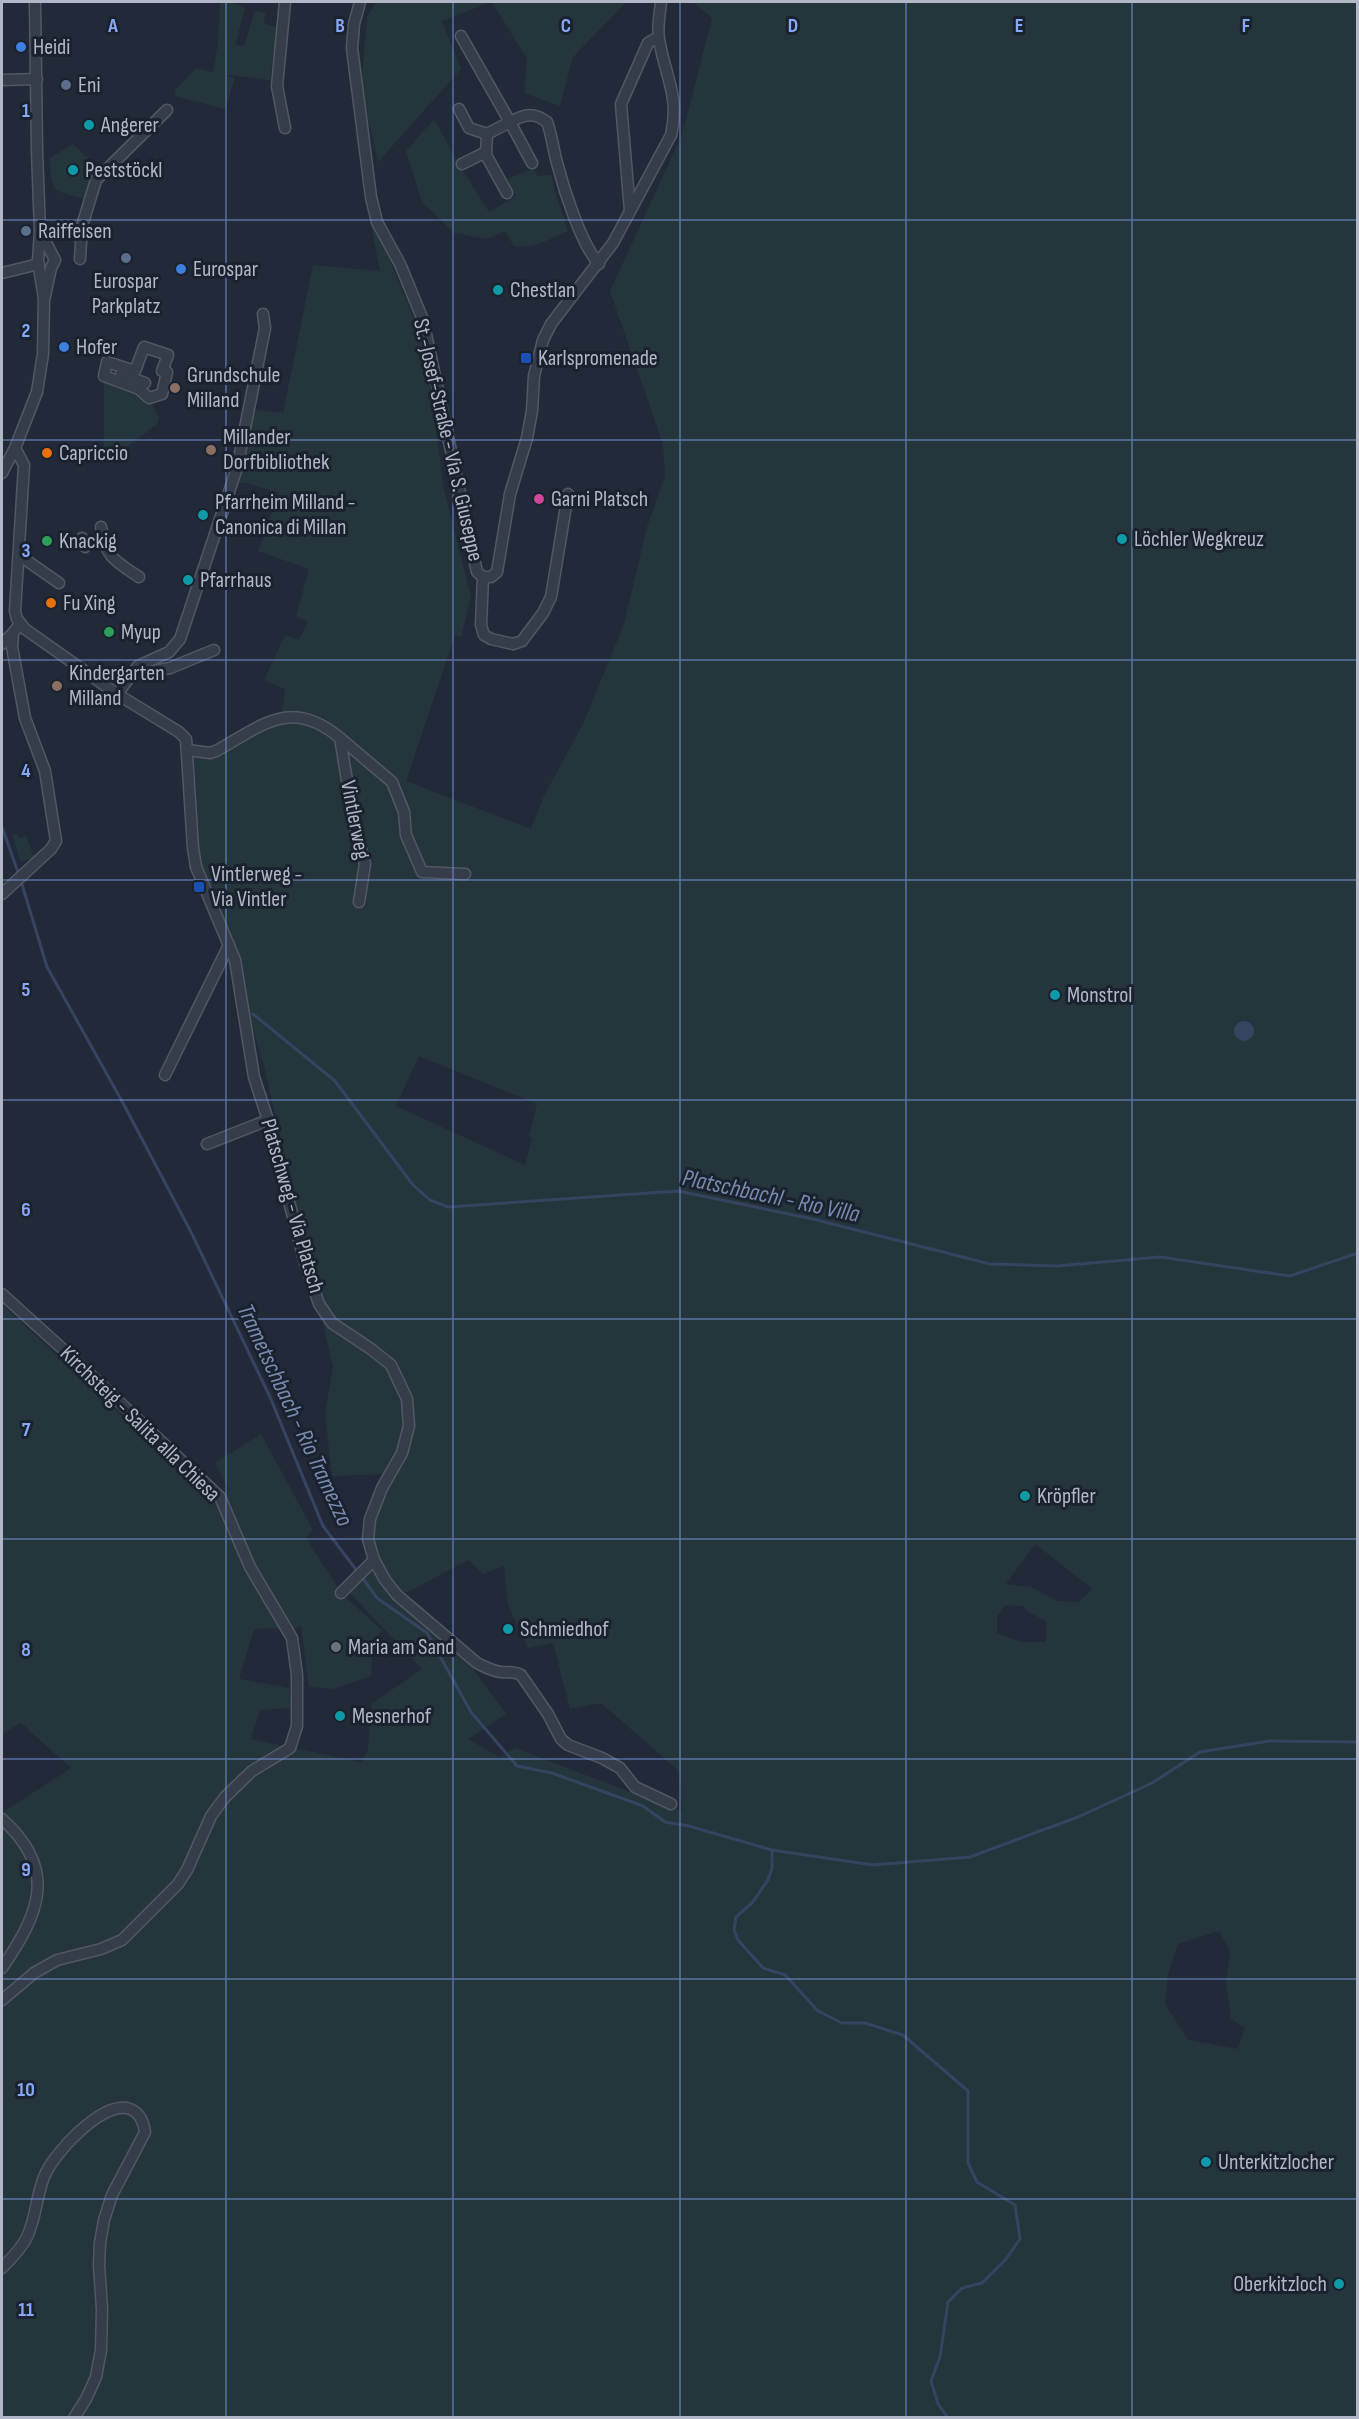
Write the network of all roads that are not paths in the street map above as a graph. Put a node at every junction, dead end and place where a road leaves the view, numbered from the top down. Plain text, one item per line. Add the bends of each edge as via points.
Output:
1 (28, 2) edge
2 (285, 2) edge
3 (360, 2) edge
4 (661, 2) edge
5 (34, 7) edge
6 (461, 36) dead end
7 (658, 37) junction
8 (37, 79) junction
9 (2, 80) edge
10 (459, 109) dead end
11 (167, 110) dead end
12 (510, 122) junction
13 (285, 128) dead end
14 (487, 134) junction
15 (486, 152) junction
16 (532, 163) dead end
17 (462, 165) dead end
18 (507, 193) dead end
19 (630, 213) junction
20 (40, 231) junction
21 (80, 259) dead end
22 (42, 263) junction
23 (599, 264) junction
24 (20, 271) junction
25 (2, 273) edge
26 (41, 285) junction
27 (44, 299) junction
28 (263, 314) dead end
29 (103, 368) junction
30 (146, 383) dead end
31 (15, 448) junction
32 (2, 473) edge
33 (568, 494) dead end
34 (101, 527) dead end
35 (26, 560) dead end
36 (139, 577) dead end
37 (483, 577) junction
38 (59, 583) dead end
39 (20, 624) junction
40 (13, 633) junction
41 (2, 644) edge
42 (214, 650) dead end
43 (132, 675) junction
44 (117, 694) junction
45 (340, 738) junction
46 (188, 750) junction
47 (465, 874) dead end
48 (2, 894) edge
49 (359, 902) dead end
50 (229, 945) junction
51 (165, 1075) dead end
52 (268, 1120) junction
53 (207, 1144) dead end
54 (2, 1294) edge
55 (371, 1562) junction
56 (345, 1589) dead end
57 (671, 1804) dead end
58 (2, 1820) edge
59 (2, 1968) edge
60 (2, 2000) edge
61 (2, 2268) edge
62 (74, 2418) edge

1 - 5 street
2 - 13 street via 277,86
3 - 37 street, St.-Josef-Straße - Via S. Giuseppe via 352,48 370,197 377,222 423,320 477,572
4 - 7 street
5 - 8 street
6 - 12 street
7 - 19 street via 648,43 621,104
7 - 19 street, St.-Josef-Straße - Via S. Giuseppe via 675,117 671,135
8 - 9 street
8 - 20 street
10 - 14 street via 469,128
11 - 21 street via 96,180 82,226
12 - 14 street
12 - 16 street
12 - 23 street via 537,114 547,122 577,221 590,255
14 - 15 street
15 - 17 street
15 - 18 street
19 - 23 street, St.-Josef-Straße - Via S. Giuseppe
20 - 22 street
20 - 22 street via 55,260
22 - 24 street
22 - 26 street
22 - 27 street
23 - 37 street, St.-Josef-Straße - Via S. Giuseppe via 551,324 543,340 534,376 527,438 510,494 497,572
24 - 25 street
24 - 26 street
26 - 27 street
27 - 31 street via 40,378
28 - 43 street via 265,328 237,468 183,632 169,652 138,666
29 - 29 street via 107,362 135,371 144,347 168,355 162,371 167,372 162,394 149,398 140,389 104,376
29 - 30 street
31 - 32 street
31 - 39 street via 24,465 15,595
33 - 37 street via 551,597 522,641 513,644 484,635
34 - 36 street via 103,545 112,560
35 - 38 street
39 - 40 street
39 - 44 street
40 - 41 street
40 - 48 street via 20,697 45,771 56,841
42 - 43 street via 170,668
43 - 44 street
44 - 46 street via 182,734
45 - 46 street, Vintlerweg via 319,723 295,716 268,722 210,753
45 - 47 street, Vintlerweg via 392,782 405,812 406,835 422,872
45 - 49 street, Vintlerweg via 365,864
46 - 50 street, Platschweg - Via Platsch via 196,867
50 - 51 street
50 - 52 street, Platschweg - Via Platsch via 235,960 251,1064
52 - 53 street
52 - 55 street, Platschweg - Via Platsch via 319,1304 332,1323 391,1365 407,1400 410,1426 402,1453 370,1519
54 - 60 street, Kirchsteig - Salita alla Chiesa via 220,1497 250,1567 292,1638 297,1675 294,1742 285,1752 252,1771 225,1797 211,1816 178,1884 122,1940 57,1960 34,1973
55 - 56 street
55 - 57 street via 397,1595 477,1664 521,1675 568,1745 620,1768 635,1787
58 - 59 street via 32,1857 38,1885 28,1927
61 - 62 street via 25,2241 45,2176 70,2141 88,2124 116,2108 137,2113 146,2132 112,2195 99,2243 101,2350 96,2377

